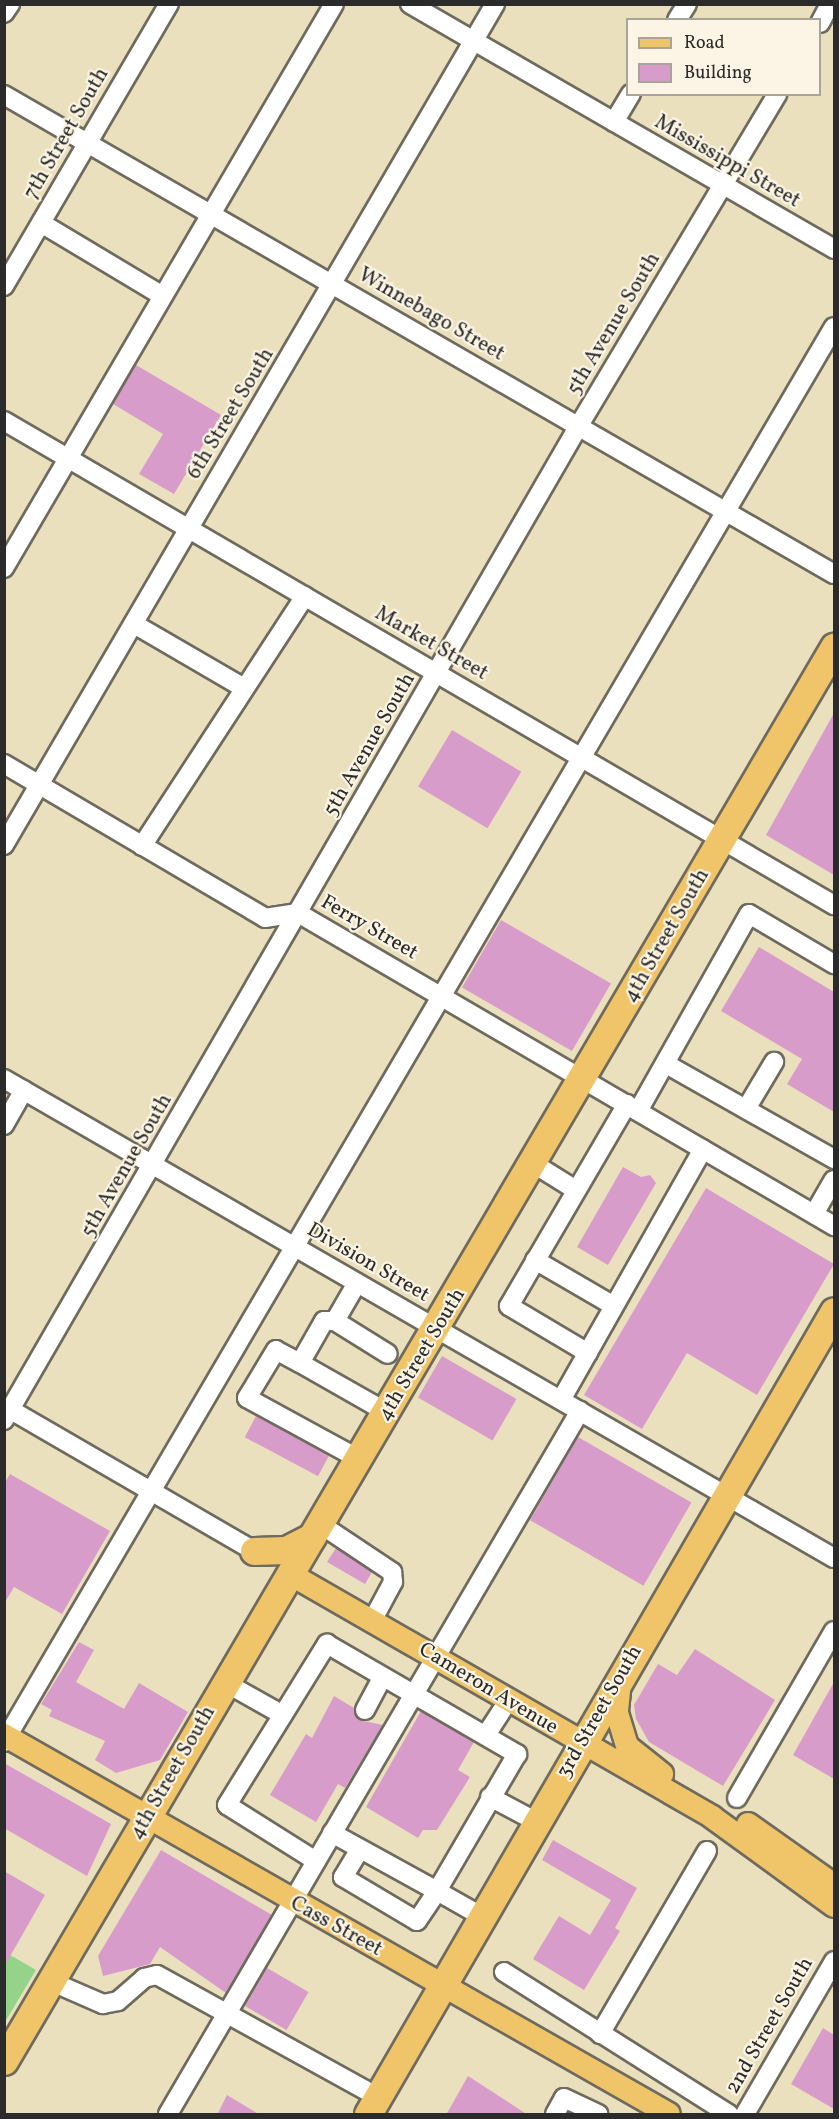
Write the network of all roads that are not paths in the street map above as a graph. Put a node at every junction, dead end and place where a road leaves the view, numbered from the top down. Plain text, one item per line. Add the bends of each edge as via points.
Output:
1 (9, 4) edge
2 (169, 4) edge
3 (334, 4) edge
4 (410, 4) edge
5 (495, 4) edge
6 (687, 4) edge
7 (830, 4) edge
8 (4, 13) edge
9 (679, 18) edge
10 (821, 20) edge
11 (474, 41) junction
12 (4, 95) edge
13 (630, 96) edge
14 (776, 96) edge
15 (614, 122) junction
16 (87, 145) junction
17 (723, 186) junction
18 (207, 215) junction
19 (41, 223) junction
20 (834, 249) edge
21 (334, 284) junction
22 (4, 286) edge
23 (163, 296) junction
24 (834, 327) edge
25 (4, 421) edge
26 (578, 427) junction
27 (68, 459) junction
28 (724, 511) junction
29 (189, 529) junction
30 (4, 568) edge
31 (834, 574) edge
32 (305, 596) junction
33 (134, 624) junction
34 (834, 647) edge
35 (437, 673) junction
36 (244, 688) junction
37 (581, 758) junction
38 (4, 764) edge
39 (39, 785) junction
40 (723, 840) junction
41 (4, 845) edge
42 (142, 846) junction
43 (834, 905) edge
44 (298, 913) junction
45 (834, 964) edge
46 (442, 996) junction
47 (774, 1062) dead end
48 (666, 1065) junction
49 (4, 1079) edge
50 (584, 1079) junction
51 (24, 1090) junction
52 (633, 1108) junction
53 (746, 1109) junction
54 (4, 1125) edge
55 (703, 1149) junction
56 (834, 1160) edge
57 (534, 1164) junction
58 (153, 1165) junction
59 (834, 1180) edge
60 (576, 1190) junction
61 (814, 1214) junction
62 (834, 1226) edge
63 (294, 1246) junction
64 (535, 1260) junction
65 (357, 1282) junction
66 (614, 1306) junction
67 (834, 1311) edge
68 (335, 1321) junction
69 (438, 1329) junction
70 (588, 1353) junction
71 (388, 1354) dead end
72 (300, 1363) junction
73 (561, 1400) junction
74 (580, 1411) junction
75 (388, 1413) junction
76 (8, 1415) edge
77 (359, 1459) junction
78 (150, 1491) junction
79 (726, 1496) junction
80 (316, 1530) junction
81 (254, 1551) joint
82 (834, 1558) edge
83 (290, 1574) junction
84 (372, 1621) junction
85 (834, 1631) edge
86 (437, 1659) junction
87 (621, 1676) junction
88 (382, 1678) junction
89 (226, 1683) junction
90 (414, 1696) junction
91 (508, 1701) junction
92 (365, 1710) dead end
93 (283, 1715) junction
94 (486, 1735) junction
95 (6, 1738) edge
96 (581, 1744) junction
97 (665, 1783) junction
98 (490, 1797) junction
99 (737, 1798) dead end
100 (148, 1817) junction
101 (537, 1822) junction
102 (332, 1833) junction
103 (360, 1849) junction
104 (707, 1851) dead end
105 (316, 1861) junction
106 (834, 1885) edge
107 (437, 1891) junction
108 (291, 1902) junction
109 (834, 1906) edge
110 (483, 1917) junction
111 (834, 1961) edge
112 (504, 1972) dead end
113 (50, 1981) junction
114 (444, 1988) junction
115 (227, 2011) junction
116 (600, 2034) junction
117 (4, 2061) edge
118 (373, 2106) edge
119 (168, 2115) edge
120 (555, 2115) edge
121 (598, 2115) edge
122 (669, 2115) edge
123 (729, 2115) edge
124 (745, 2115) edge

1 - 8 street
2 - 16 street, 7th Street South
3 - 18 street
4 - 11 street, Mississippi Street
5 - 11 street, 6th Street South
6 - 9 street
7 - 10 street
11 - 15 street, Mississippi Street
11 - 21 street, 6th Street South
12 - 16 street, Winnebago Street
13 - 15 street
14 - 17 street, 5th Avenue South
15 - 17 street, Mississippi Street
16 - 18 street, Winnebago Street
16 - 19 street, 7th Street South
17 - 20 street, Mississippi Street
17 - 26 street, 5th Avenue South
18 - 21 street, Winnebago Street
18 - 23 street
19 - 22 street, 7th Street South
19 - 23 street
21 - 26 street, Winnebago Street
21 - 29 street, 6th Street South
23 - 27 street
24 - 28 street
25 - 27 street, Market Street
26 - 28 street, Winnebago Street
26 - 35 street, 5th Avenue South
27 - 29 street, Market Street
27 - 30 street
28 - 31 street, Winnebago Street
28 - 37 street
29 - 32 street, Market Street
29 - 33 street, 6th Street South
32 - 35 street, Market Street
32 - 36 street
33 - 36 street
33 - 39 street, 6th Street South
34 - 40 highway, 4th Street South
35 - 37 street, Market Street
35 - 44 street, 5th Avenue South
36 - 42 street
37 - 40 street, Market Street
37 - 46 street
38 - 39 street, Ferry Street
39 - 41 street, 6th Street South
39 - 42 street, Ferry Street
40 - 43 street, Market Street
40 - 50 highway, 4th Street South
42 - 44 street, Ferry Street via 265,918
44 - 46 street, Ferry Street
44 - 58 street, 5th Avenue South
45 - 48 street via 749,914
46 - 50 street, Ferry Street
46 - 63 street
47 - 53 street
48 - 52 street
48 - 53 street
49 - 51 street, Division Street
50 - 52 street, Ferry Street
50 - 57 highway, 4th Street South
51 - 54 street
51 - 58 street, Division Street
52 - 55 street, Ferry Street
52 - 60 street
53 - 56 street
55 - 61 street, Ferry Street
55 - 66 street
57 - 60 street
57 - 69 highway, 4th Street South
58 - 63 street, Division Street
58 - 76 street, 5th Avenue South
59 - 61 street
60 - 64 street
61 - 62 street, Ferry Street
63 - 65 street, Division Street
63 - 78 street
64 - 66 street
64 - 70 street via 509,1306
65 - 68 street
65 - 69 street, Division Street
66 - 70 street
67 - 79 highway, 3rd Street South
68 - 71 street
68 - 72 street via 324,1321
69 - 73 street, Division Street
69 - 75 highway, 4th Street South
70 - 73 street
72 - 75 street
72 - 77 street via 276,1350 247,1398
73 - 74 street, Division Street
74 - 79 street, Division Street
74 - 86 street
75 - 77 highway, 4th Street South
76 - 78 street
77 - 80 highway, 4th Street South
78 - 81 street
78 - 95 street
79 - 82 street, Division Street
79 - 87 highway, 3rd Street South
80 - 81 highway via 286,1550
80 - 83 highway, 4th Street South
80 - 84 street via 392,1572 393,1582
83 - 84 main road, Cameron Avenue
83 - 89 highway, 4th Street South
84 - 86 main road, Cameron Avenue
85 - 99 street
86 - 90 street
86 - 91 main road, Cameron Avenue
87 - 96 highway, 3rd Street South
87 - 97 main road via 617,1713 627,1746
88 - 90 street
88 - 92 street
88 - 93 street via 327,1644
89 - 93 street
89 - 100 highway, 4th Street South
90 - 94 street
90 - 102 street
91 - 94 street
91 - 96 main road, Cameron Avenue
93 - 105 street via 227,1805
94 - 98 street via 517,1754
95 - 100 main road, Cass Street
96 - 97 main road, Cameron Avenue
96 - 101 highway, 3rd Street South
97 - 106 main road via 774,1838
97 - 109 main road, Cameron Avenue via 765,1851
98 - 101 street
98 - 107 street
100 - 108 main road, Cass Street
100 - 113 highway, 4th Street South
101 - 110 highway, 3rd Street South
102 - 103 street
102 - 105 street
103 - 107 street
103 - 107 street via 343,1877 417,1921
104 - 116 street
105 - 108 street
107 - 110 street
108 - 114 main road, Cass Street
108 - 115 street
110 - 114 highway, 3rd Street South
111 - 124 street, 2nd Street South
112 - 116 street via 558,2001
113 - 115 street via 103,2004 118,2001 144,1978 157,1975
113 - 117 highway, 4th Street South
114 - 118 highway, 3rd Street South
114 - 122 main road, Cass Street
115 - 118 street
115 - 119 street
116 - 123 street
120 - 121 street via 564,2098

